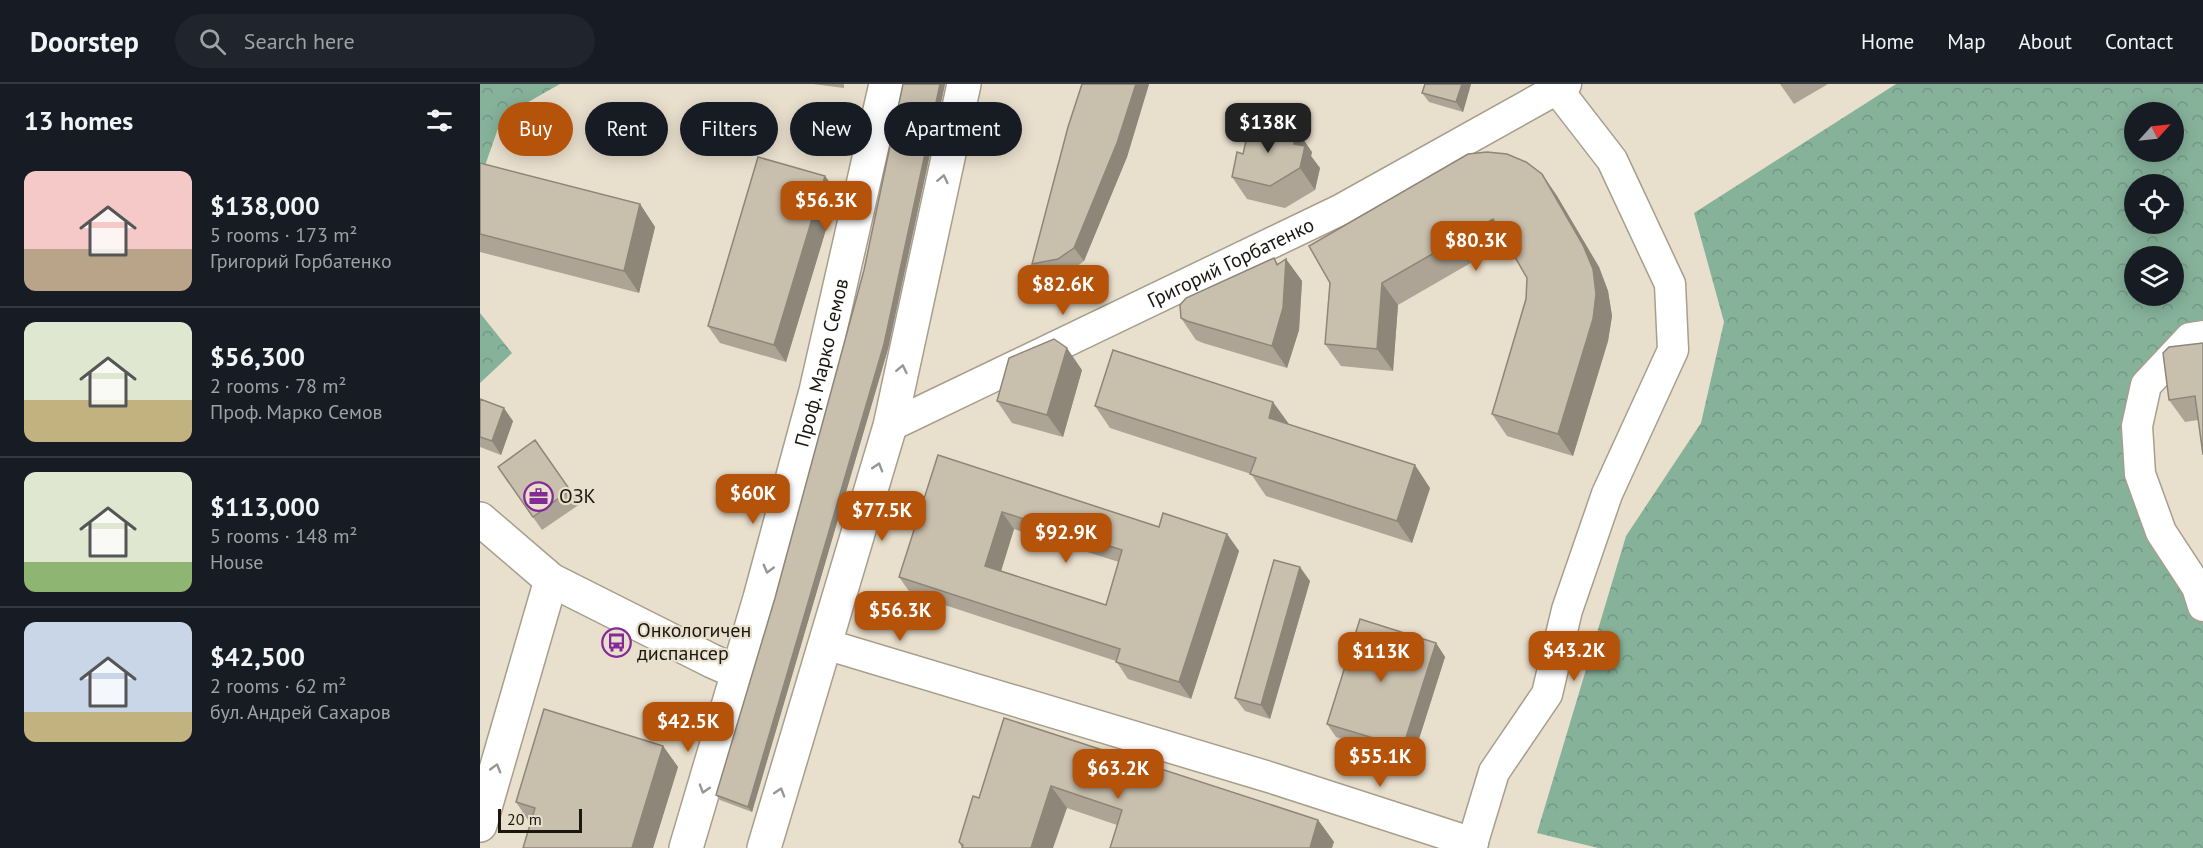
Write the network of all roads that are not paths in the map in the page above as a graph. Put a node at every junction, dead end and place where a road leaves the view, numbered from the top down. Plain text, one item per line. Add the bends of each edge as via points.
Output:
1 (886, 84) edge
2 (964, 84) edge
3 (1562, 86) edge
4 (2203, 336) edge
5 (890, 426) junction
6 (480, 519) edge
7 (551, 580) junction
8 (2203, 606) edge
9 (825, 644) junction
10 (739, 673) junction
11 (480, 825) edge
12 (1472, 846) edge
13 (686, 848) edge
14 (764, 848) edge

1 -> 10 main road, Проф. Марко Семов via 816,391
5 -> 2 main road
3 - 5 street, Григорий Горбатенко via 1340,210
3 - 12 street via 1612,160 1670,284 1673,351 1607,494 1567,610 1547,694 1494,772
4 - 8 street via 2190,338 2146,385 2137,426 2140,474 2161,532 2197,587
9 -> 5 main road
6 - 7 main road
7 - 10 main road
11 -> 7 main road
9 - 12 street via 1272,778
14 -> 9 main road
10 -> 13 main road, Проф. Марко Семов

